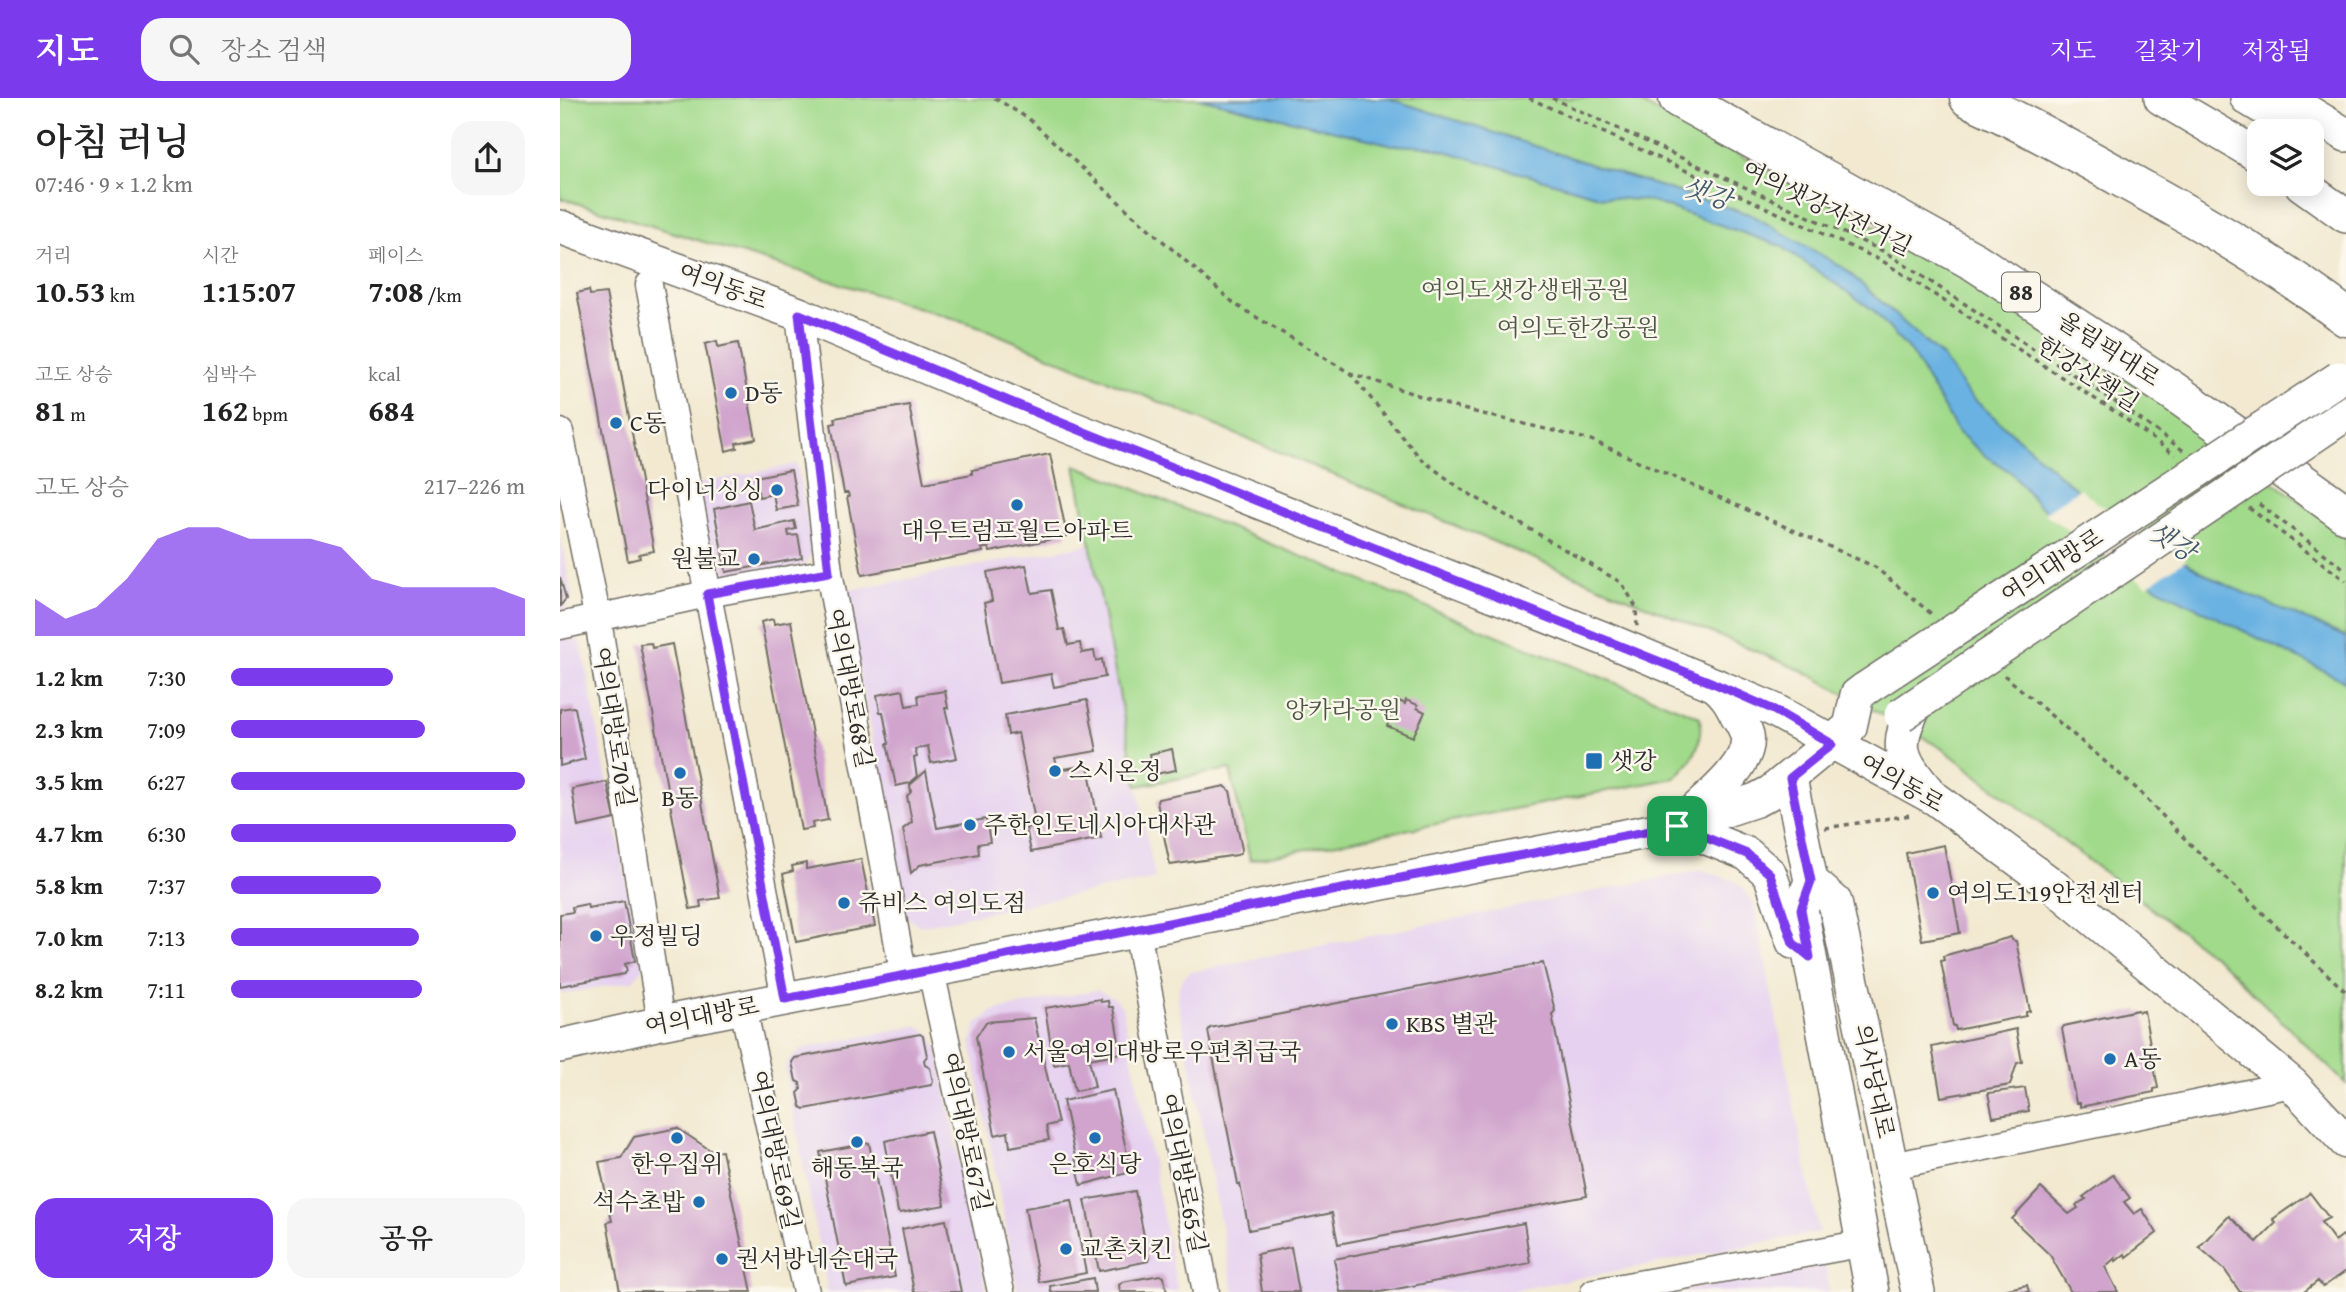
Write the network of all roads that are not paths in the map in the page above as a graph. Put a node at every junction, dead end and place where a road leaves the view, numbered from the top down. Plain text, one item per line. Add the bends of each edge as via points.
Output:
1 (1678, 98) edge
2 (1969, 98) edge
3 (2161, 98) edge
4 (2195, 98) edge
5 (2247, 98) edge
6 (2285, 98) edge
7 (2282, 119) edge
8 (2247, 124) edge
9 (2346, 135) edge
10 (2324, 144) edge
11 (2247, 149) edge
12 (2346, 158) edge
13 (2324, 173) edge
14 (2346, 187) edge
15 (2318, 196) edge
16 (2346, 216) edge
17 (560, 227) edge
18 (649, 285) dead end
19 (799, 314) junction
20 (2346, 317) edge
21 (2344, 374) edge
22 (2346, 414) edge
23 (560, 432) edge
24 (2346, 514) edge
25 (829, 572) junction
26 (707, 594) junction
27 (597, 620) junction
28 (560, 626) edge
29 (1713, 683) junction
30 (1908, 714) junction
31 (1841, 736) junction
32 (1790, 778) junction
33 (1923, 807) junction
34 (1677, 826) junction
35 (1811, 881) junction
36 (1137, 930) junction
37 (1810, 957) junction
38 (917, 974) junction
39 (785, 999) junction
40 (743, 1008) junction
41 (661, 1023) junction
42 (564, 1046) edge
43 (2292, 1084) junction
44 (2346, 1142) edge
45 (1892, 1166) junction
46 (1865, 1243) junction
47 (806, 1292) edge
48 (1002, 1292) edge
49 (1206, 1292) edge
50 (1598, 1292) edge
51 (1872, 1292) edge
52 (1918, 1292) edge

1 - 24 highway, 올림픽대로 / 88 via 1975,262 2173,391
2 - 20 highway via 2017,119 2159,198 2299,282
3 - 11 main road
4 - 8 main road
5 - 7 main road
6 - 9 main road
10 - 12 main road
13 - 14 main road
15 - 16 main road
17 - 19 main road, 여의동로
18 - 26 street
19 - 25 street, 여의대방로68길
19 - 29 main road, 여의동로
21 - 31 main road, 여의대방로, bridge via 1865,689 1857,695
22 - 30 main road, 여의대방로, bridge
23 - 27 street, 여의대방로70길
25 - 26 street
25 - 38 street, 여의대방로68길
26 - 27 street
26 - 39 street
27 - 28 street
27 - 41 street, 여의대방로70길
29 - 31 main road, 여의동로
29 - 34 main road via 1726,694 1747,732 1746,752 1727,779
30 - 31 main road, 여의대방로 via 1882,728
30 - 33 main road via 1903,757
31 - 32 main road, 여의대방로
31 - 33 main road, 여의동로
32 - 34 main road, 여의대방로 via 1756,800
32 - 35 main road, 의사당대로
33 - 43 main road, 여의동로 via 2051,884
34 - 36 main road, 여의대방로
34 - 37 main road via 1747,854 1770,874 1793,943
35 - 37 main road, 의사당대로 via 1801,909
35 - 45 main road, 의사당대로 via 1835,902
36 - 38 main road, 여의대방로
36 - 49 street, 여의대방로65길
37 - 46 main road, 의사당대로
38 - 39 main road, 여의대방로
38 - 48 street, 여의대방로67길
39 - 40 main road, 여의대방로
40 - 41 main road, 여의대방로
40 - 47 street, 여의대방로69길
41 - 42 main road, 여의대방로
43 - 44 main road, 여의동로
43 - 45 street
45 - 52 main road, 의사당대로
46 - 50 street
46 - 51 main road, 의사당대로

